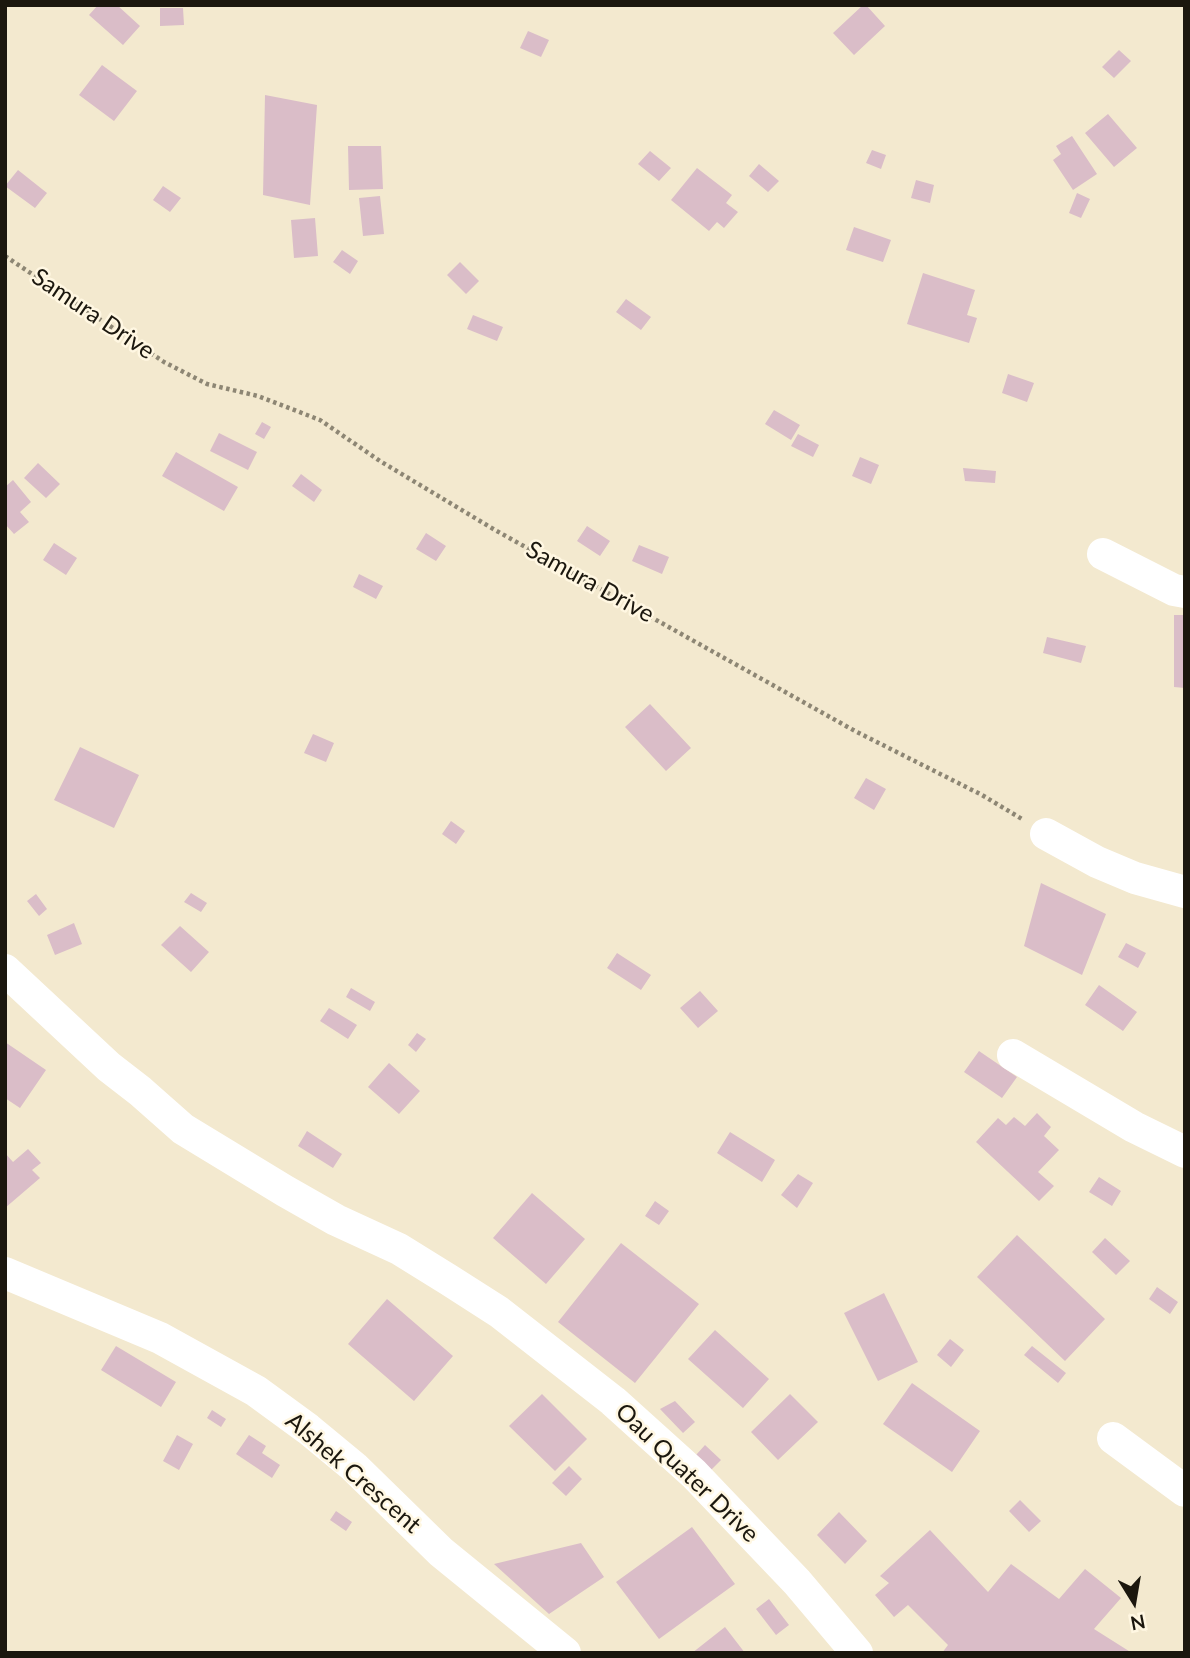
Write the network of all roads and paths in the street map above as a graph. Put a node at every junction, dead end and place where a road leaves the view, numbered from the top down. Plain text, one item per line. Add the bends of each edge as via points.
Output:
1 (5, 256) edge
2 (1102, 554) dead end
3 (1185, 592) edge
4 (1046, 834) joint
5 (1185, 892) edge
6 (5, 970) edge
7 (1013, 1055) dead end
8 (1185, 1152) edge
9 (5, 1273) edge
10 (1113, 1437) dead end
11 (1185, 1491) edge
12 (565, 1653) edge
13 (857, 1653) edge

1 - 4 path, Samura Drive via 164,362 207,384 258,396 320,420 495,530
2 - 3 street
4 - 5 street via 1135,878
6 - 13 street, Oau Quater Drive via 108,1067 196,1138 336,1220 398,1249 499,1312 613,1401 694,1474
7 - 8 street via 1134,1128
9 - 12 street, Alshek Crescent via 160,1338 256,1391 354,1467 441,1552
10 - 11 street

